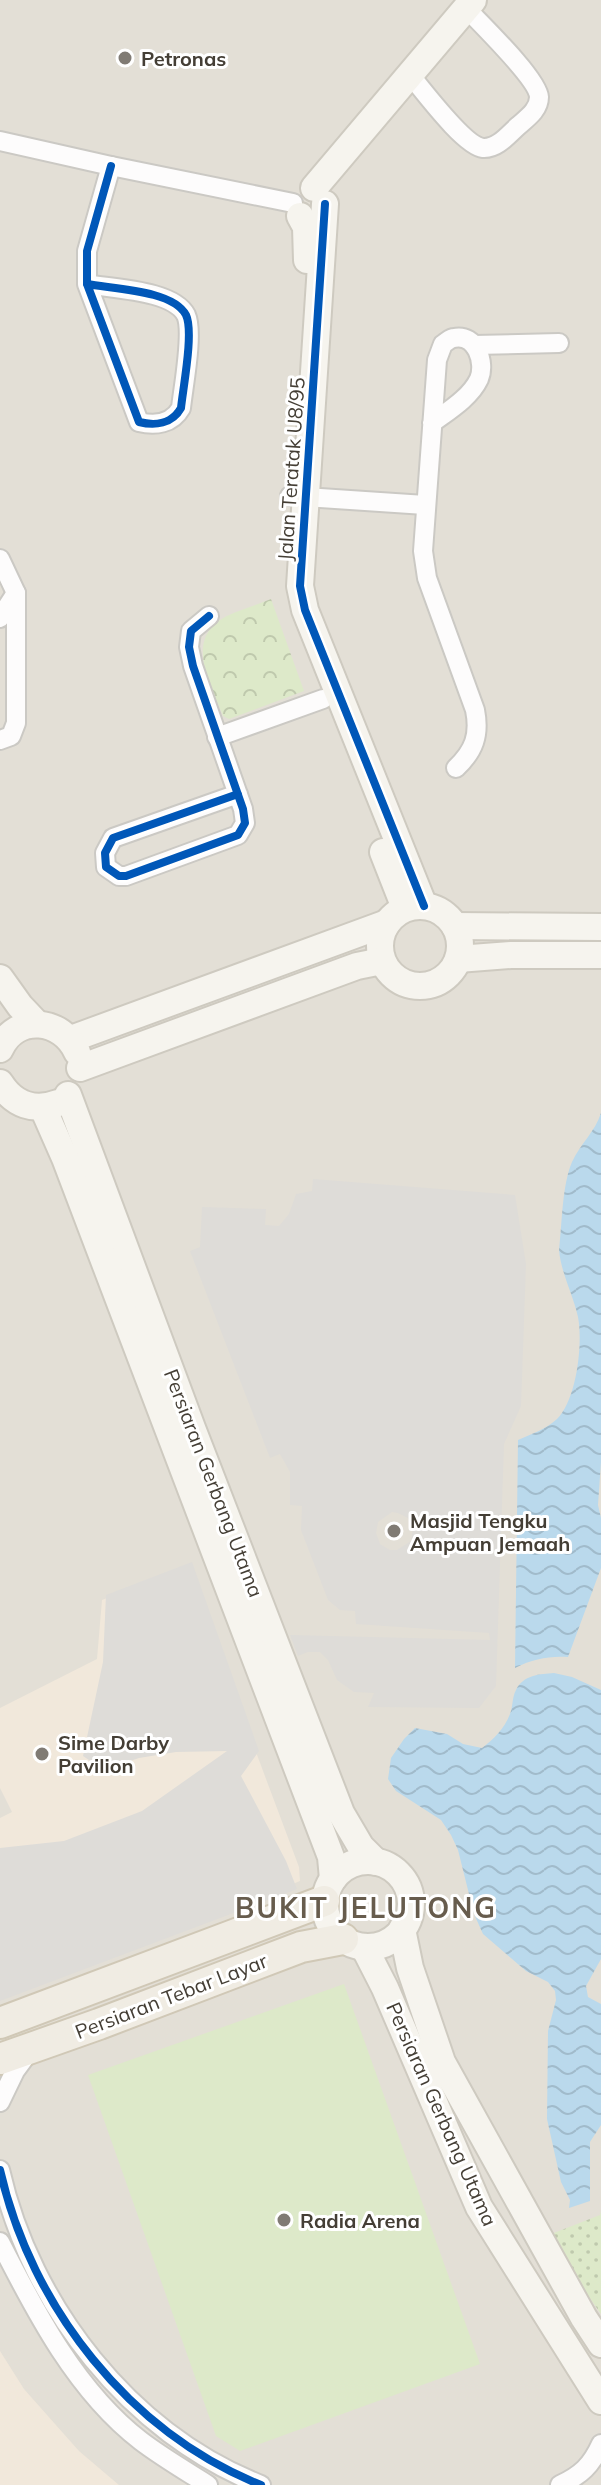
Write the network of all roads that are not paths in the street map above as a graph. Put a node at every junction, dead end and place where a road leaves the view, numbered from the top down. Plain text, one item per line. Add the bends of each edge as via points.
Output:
1 (469, 4) edge
2 (410, 75) junction
3 (0, 141) edge
4 (111, 166) junction
5 (308, 203) junction
6 (87, 284) junction
7 (559, 343) dead end
8 (474, 345) junction
9 (432, 423) junction
10 (298, 496) junction
11 (425, 505) junction
12 (0, 559) edge
13 (16, 593) junction
14 (209, 616) dead end
15 (0, 618) edge
16 (323, 699) junction
17 (217, 737) junction
18 (0, 740) edge
19 (456, 768) dead end
20 (238, 794) junction
21 (405, 912) junction
22 (455, 926) junction
23 (592, 927) edge
24 (590, 954) edge
25 (458, 959) junction
26 (382, 961) junction
27 (0, 978) edge
28 (37, 1024) junction
29 (71, 1039) junction
30 (1, 1042) edge
31 (80, 1068) junction
32 (0, 1083) edge
33 (68, 1095) junction
34 (43, 1108) junction
35 (376, 1862) junction
36 (329, 1890) junction
37 (402, 1929) junction
38 (354, 1943) junction
39 (0, 2023) edge
40 (30, 2049) junction
41 (0, 2059) edge
42 (0, 2102) edge
43 (0, 2170) edge
44 (0, 2242) edge
45 (601, 2344) edge
46 (601, 2401) edge
47 (601, 2444) edge
48 (208, 2485) edge
49 (261, 2485) edge
50 (560, 2485) edge

1 - 2 main road
1 - 2 street via 531,79 539,97 535,111 500,143 479,147
2 - 5 main road
3 - 4 street
4 - 5 street
4 - 6 street via 87,251
5 - 10 main road, Jalan Teratak U8/95
6 - 6 street via 161,296 177,303 187,316 177,415 153,425 139,422
7 - 8 street
8 - 9 street via 481,360 480,376 466,397
8 - 9 street via 454,338 440,348
9 - 11 street
10 - 11 street
10 - 16 main road, Jalan Teratak U8/95 via 284,575 287,605
10 - 21 main road, Jalan Teratak U8/95 via 305,610
11 - 19 street via 427,578 478,722 470,756
12 - 13 street
13 - 15 street
13 - 18 street via 16,723 11,736
14 - 17 street via 191,631 189,647
16 - 17 street
16 - 21 main road, Jalan Teratak U8/95
17 - 20 street
20 - 20 street via 245,823 238,835 126,876 106,867 105,853 113,838
21 - 22 main road via 436,909
21 - 26 main road via 381,935
21 - 29 main road
22 - 23 main road
22 - 25 main road
24 - 25 main road
25 - 26 main road via 452,972 428,986 401,982
26 - 31 main road
27 - 28 main road
28 - 29 main road via 50,1025
28 - 30 main road via 12,1032
29 - 31 main road
31 - 33 main road
32 - 34 main road via 17,1102
33 - 34 main road
33 - 35 main road, Persiaran Gerbang Utama via 341,1813
34 - 36 main road, Persiaran Gerbang Utama via 331,1857
35 - 36 main road via 352,1864
35 - 37 main road, Persiaran Gerbang Utama via 399,1875 406,1886 410,1912
36 - 38 main road, Persiaran Gerbang Utama via 327,1917 333,1929
36 - 39 main road, Persiaran Tebar Layar
37 - 38 main road via 380,1945
37 - 45 main road, Persiaran Gerbang Utama via 442,2062
38 - 40 main road, Persiaran Tebar Layar via 301,1947
38 - 46 main road, Persiaran Gerbang Utama via 385,1988 479,2207
40 - 41 main road, Persiaran Tebar Layar
40 - 42 street
43 - 49 street via 18,2232 44,2284 101,2371 182,2442
44 - 48 street via 42,2323 90,2391 139,2440
47 - 50 street via 580,2475

